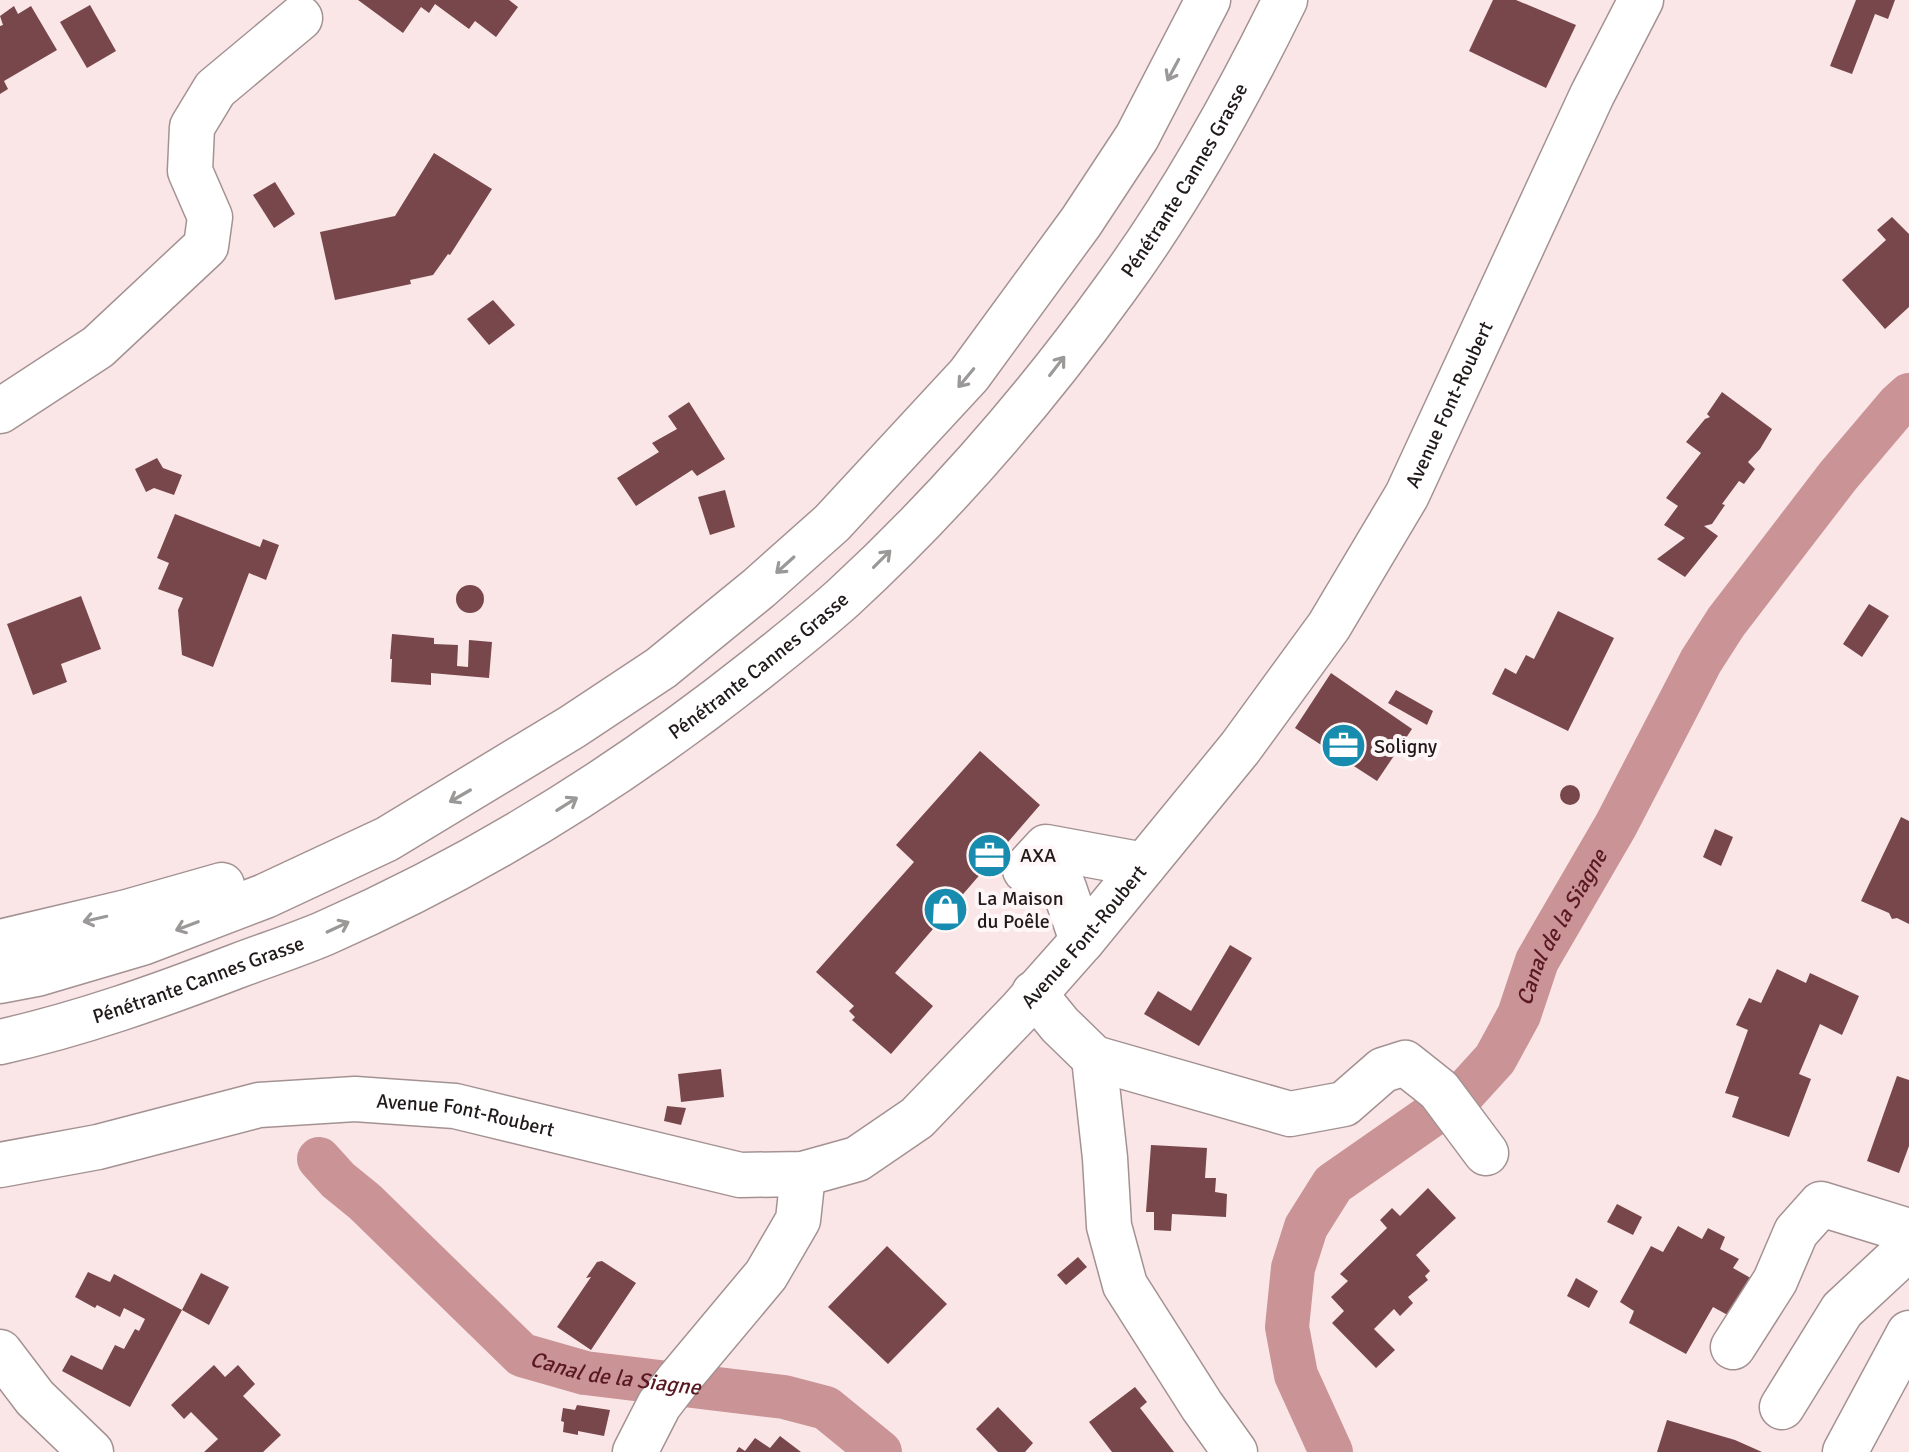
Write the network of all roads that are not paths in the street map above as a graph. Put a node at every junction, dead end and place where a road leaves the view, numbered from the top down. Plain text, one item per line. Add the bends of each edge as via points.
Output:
1 (1208, 0) edge
2 (1285, 0) edge
3 (1641, 0) edge
4 (300, 18) dead end
5 (0, 411) edge
6 (387, 839) junction
7 (1144, 865) junction
8 (1082, 941) junction
9 (0, 942) edge
10 (0, 981) edge
11 (1034, 993) junction
12 (0, 1042) edge
13 (1094, 1058) junction
14 (1464, 1123) dead end
15 (98, 1147) junction
16 (0, 1165) edge
17 (803, 1174) junction
18 (0, 1192) edge
19 (1909, 1231) edge
20 (1909, 1243) edge
21 (1909, 1333) edge
22 (1733, 1347) dead end
23 (0, 1352) edge
24 (1782, 1407) dead end
25 (91, 1452) edge
26 (635, 1452) edge
27 (1235, 1452) edge
28 (1845, 1452) edge

1 -> 6 main road via 1137,137 1081,222 969,375 832,523 661,668
12 -> 2 main road, Pénétrante Cannes Grasse via 157,996 323,934 403,896 609,778 798,636 965,474 1038,391 1162,221
3 - 7 main road, Avenue Font-Roubert via 1407,495 1329,626 1240,748
4 - 5 main road via 215,89 192,127 190,171 210,217 206,246 98,347
6 -> 9 main road
6 -> 10 main road via 265,896 142,943
7 - 8 main road, Avenue Font-Roubert
7 - 8 main road via 1046,847 1025,870 1064,888
8 - 11 main road, Avenue Font-Roubert
11 - 13 main road
11 - 17 main road, Avenue Font-Roubert via 917,1118 857,1159
13 - 14 main road via 1290,1114 1344,1104 1383,1070 1405,1063 1439,1090
13 - 27 main road via 1109,1226 1125,1285
15 - 16 main road, Avenue Font-Roubert
15 - 17 main road, Avenue Font-Roubert via 259,1105 355,1099 455,1106 740,1175
15 - 18 main road, Avenue Font-Roubert
17 - 26 main road via 798,1220 766,1275 669,1392
19 - 22 main road via 1821,1204 1796,1232 1775,1281
20 - 24 main road via 1842,1310
21 - 28 main road
23 - 25 main road via 35,1398

